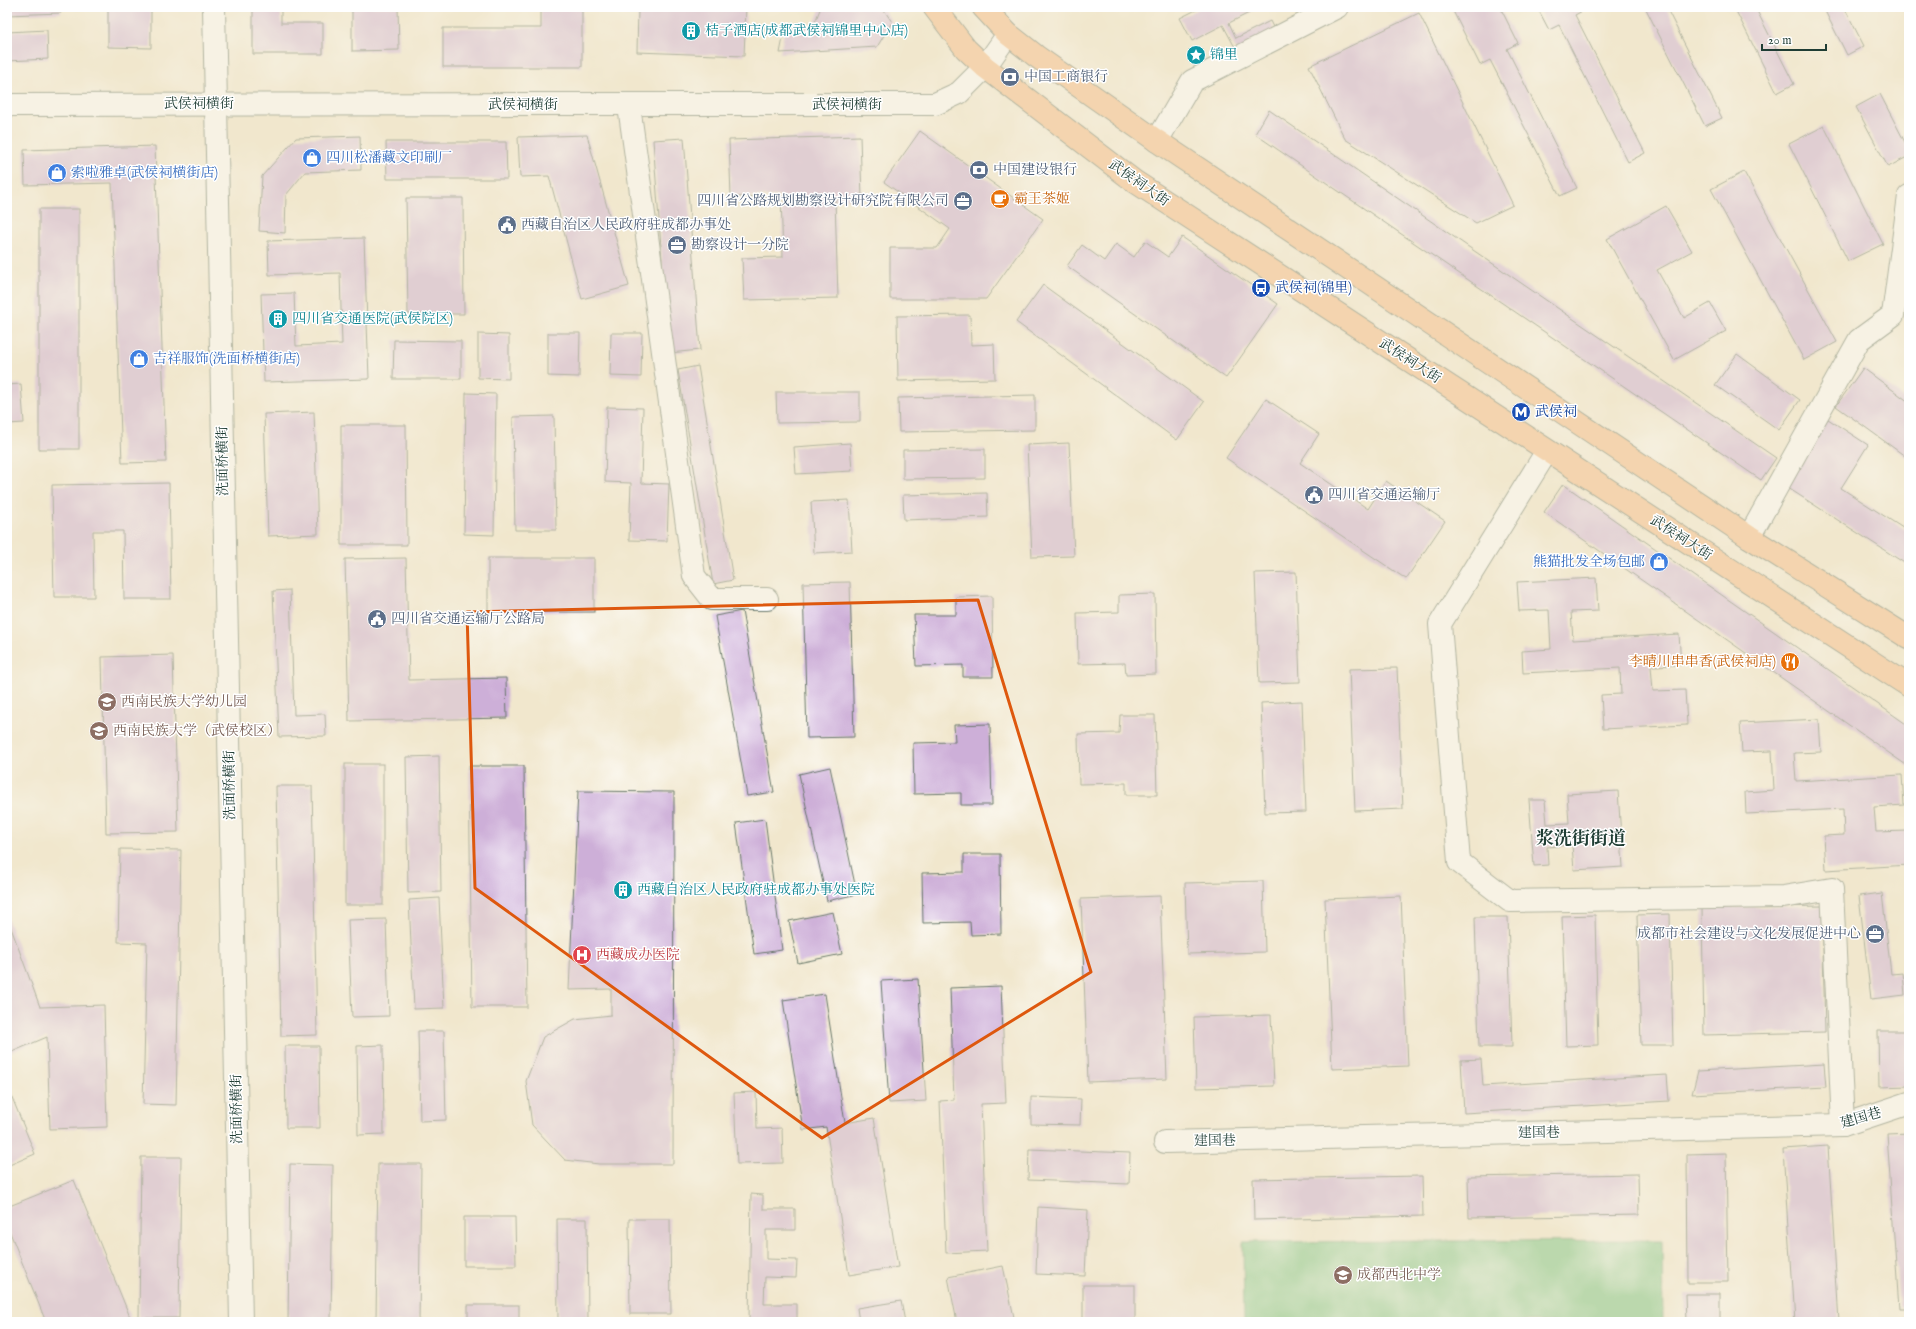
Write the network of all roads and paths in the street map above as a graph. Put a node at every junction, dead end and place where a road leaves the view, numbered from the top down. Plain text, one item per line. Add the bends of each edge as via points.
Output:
1 (214, 7) edge
2 (934, 7) edge
3 (983, 7) edge
4 (1337, 7) edge
5 (1008, 34) junction
6 (984, 67) junction
7 (216, 103) junction
8 (7, 105) edge
9 (629, 106) junction
10 (1157, 141) junction
11 (1909, 196) edge
12 (1547, 450) junction
13 (1749, 537) junction
14 (767, 599) dead end
15 (1909, 638) edge
16 (1909, 686) edge
17 (1909, 1103) edge
18 (1844, 1125) junction
19 (1165, 1142) dead end
20 (241, 1322) edge

1 - 7 street, 洗面桥横街
2 - 6 main road, 武侯祠大街 via 966,49
3 - 5 main road
4 - 10 street via 1192,81
5 - 6 street, 武侯祠横街
5 - 10 main road
6 - 9 street, 武侯祠横街 via 959,93 935,104
6 - 12 main road, 武侯祠大街 via 1134,181
7 - 8 street, 武侯祠横街
7 - 9 street, 武侯祠横街
7 - 20 street, 洗面桥横街
9 - 14 street via 694,576 712,599
10 - 13 main road
11 - 13 street via 1893,315 1859,340
12 - 16 main road, 武侯祠大街
12 - 18 street via 1440,624 1459,862 1510,901 1783,897 1832,889
13 - 15 main road
17 - 18 street, 建国巷
18 - 19 street, 建国巷

